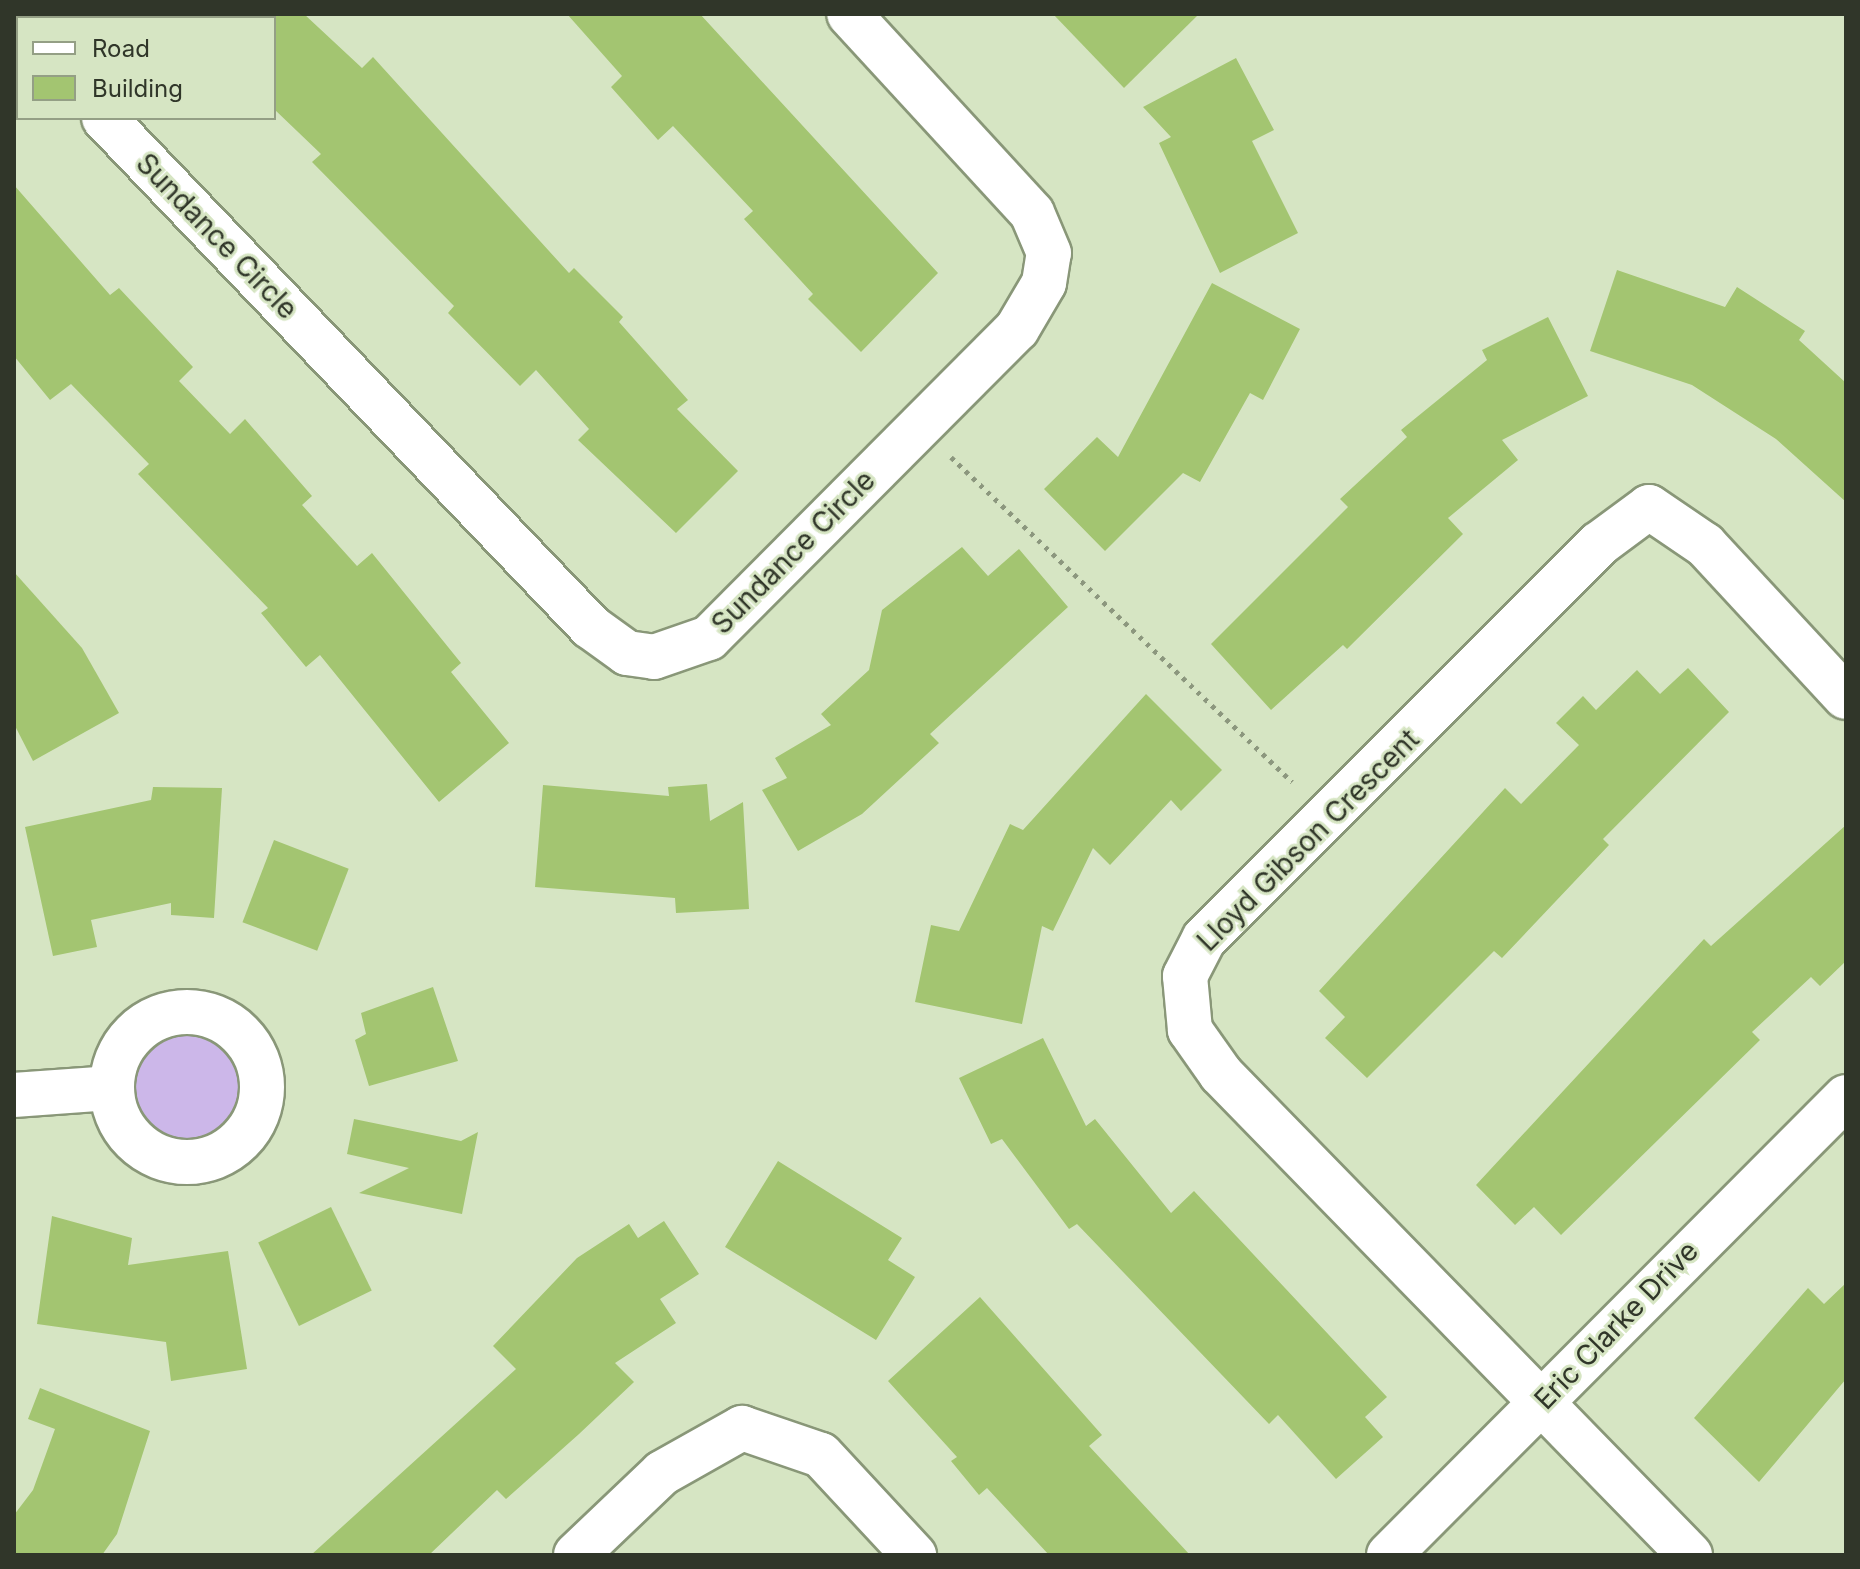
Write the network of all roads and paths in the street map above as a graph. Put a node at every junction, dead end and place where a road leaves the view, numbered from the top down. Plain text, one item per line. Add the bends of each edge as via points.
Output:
1 (849, 14) edge
2 (106, 120) edge
3 (918, 426) junction
4 (1846, 697) edge
5 (1292, 782) dead end
6 (112, 1088) dead end
7 (14, 1095) edge
8 (1846, 1097) edge
9 (1542, 1402) junction
10 (576, 1555) edge
11 (914, 1555) edge
12 (1389, 1555) edge
13 (1690, 1555) edge

1 - 3 street, Sundance Circle via 1008,183 1032,213 1049,253 1034,308
2 - 3 street, Sundance Circle via 591,627 627,653 683,653 709,638
3 - 5 path
4 - 9 street, Lloyd Gibson Crescent via 1705,545 1649,507 1599,544 1193,953 1184,1001 1203,1053
6 - 7 street
8 - 9 street, Eric Clarke Drive
9 - 12 street, Eric Clarke Drive
9 - 13 street
10 - 11 street via 662,1473 742,1428 821,1455

